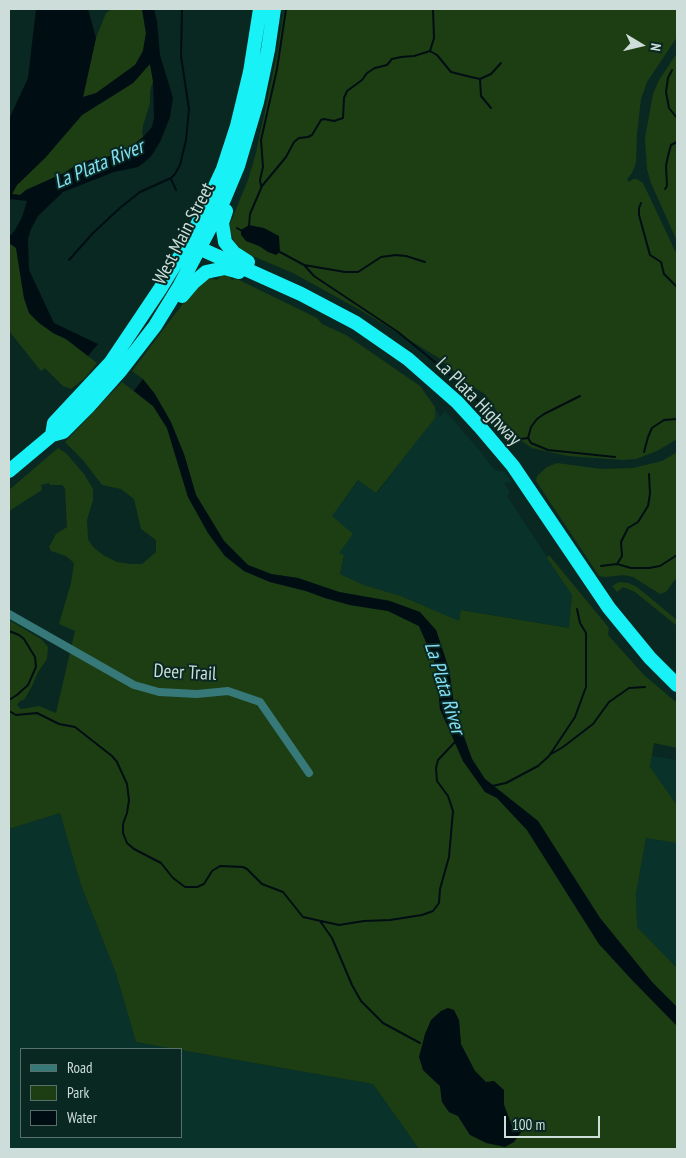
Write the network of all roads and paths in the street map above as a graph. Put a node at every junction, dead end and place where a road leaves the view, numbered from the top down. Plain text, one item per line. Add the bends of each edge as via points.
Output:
1 (260, 9) edge
2 (274, 9) edge
3 (232, 140) junction
4 (244, 148) junction
5 (201, 248) junction
6 (288, 288) junction
7 (160, 289) junction
8 (133, 355) junction
9 (52, 435) junction
10 (9, 471) edge
11 (9, 614) edge
12 (677, 685) edge
13 (309, 773) dead end

1 - 3 highway, West Main Street via 250,72
2 - 4 highway, West Main Street via 259,93
3 - 5 highway via 232,151 202,224
3 - 7 highway, West Main Street via 223,168 191,238
4 - 5 highway, West Main Street
4 - 6 highway via 244,162 222,224 223,238 241,258 281,277
5 - 6 highway, La Plata Highway
5 - 7 highway via 184,260 172,280
5 - 8 highway, West Main Street via 166,308
6 - 8 highway via 276,289 231,269 218,268 206,272 193,283 142,353
6 - 12 highway, La Plata Highway via 330,308 393,347 465,411 513,466 608,608
7 - 9 highway, West Main Street via 111,362 54,423
8 - 9 highway, West Main Street via 88,408 63,432
9 - 10 highway, West Main Street
11 - 13 street, Deer Trail via 134,685 159,692 197,694 228,691 260,702

